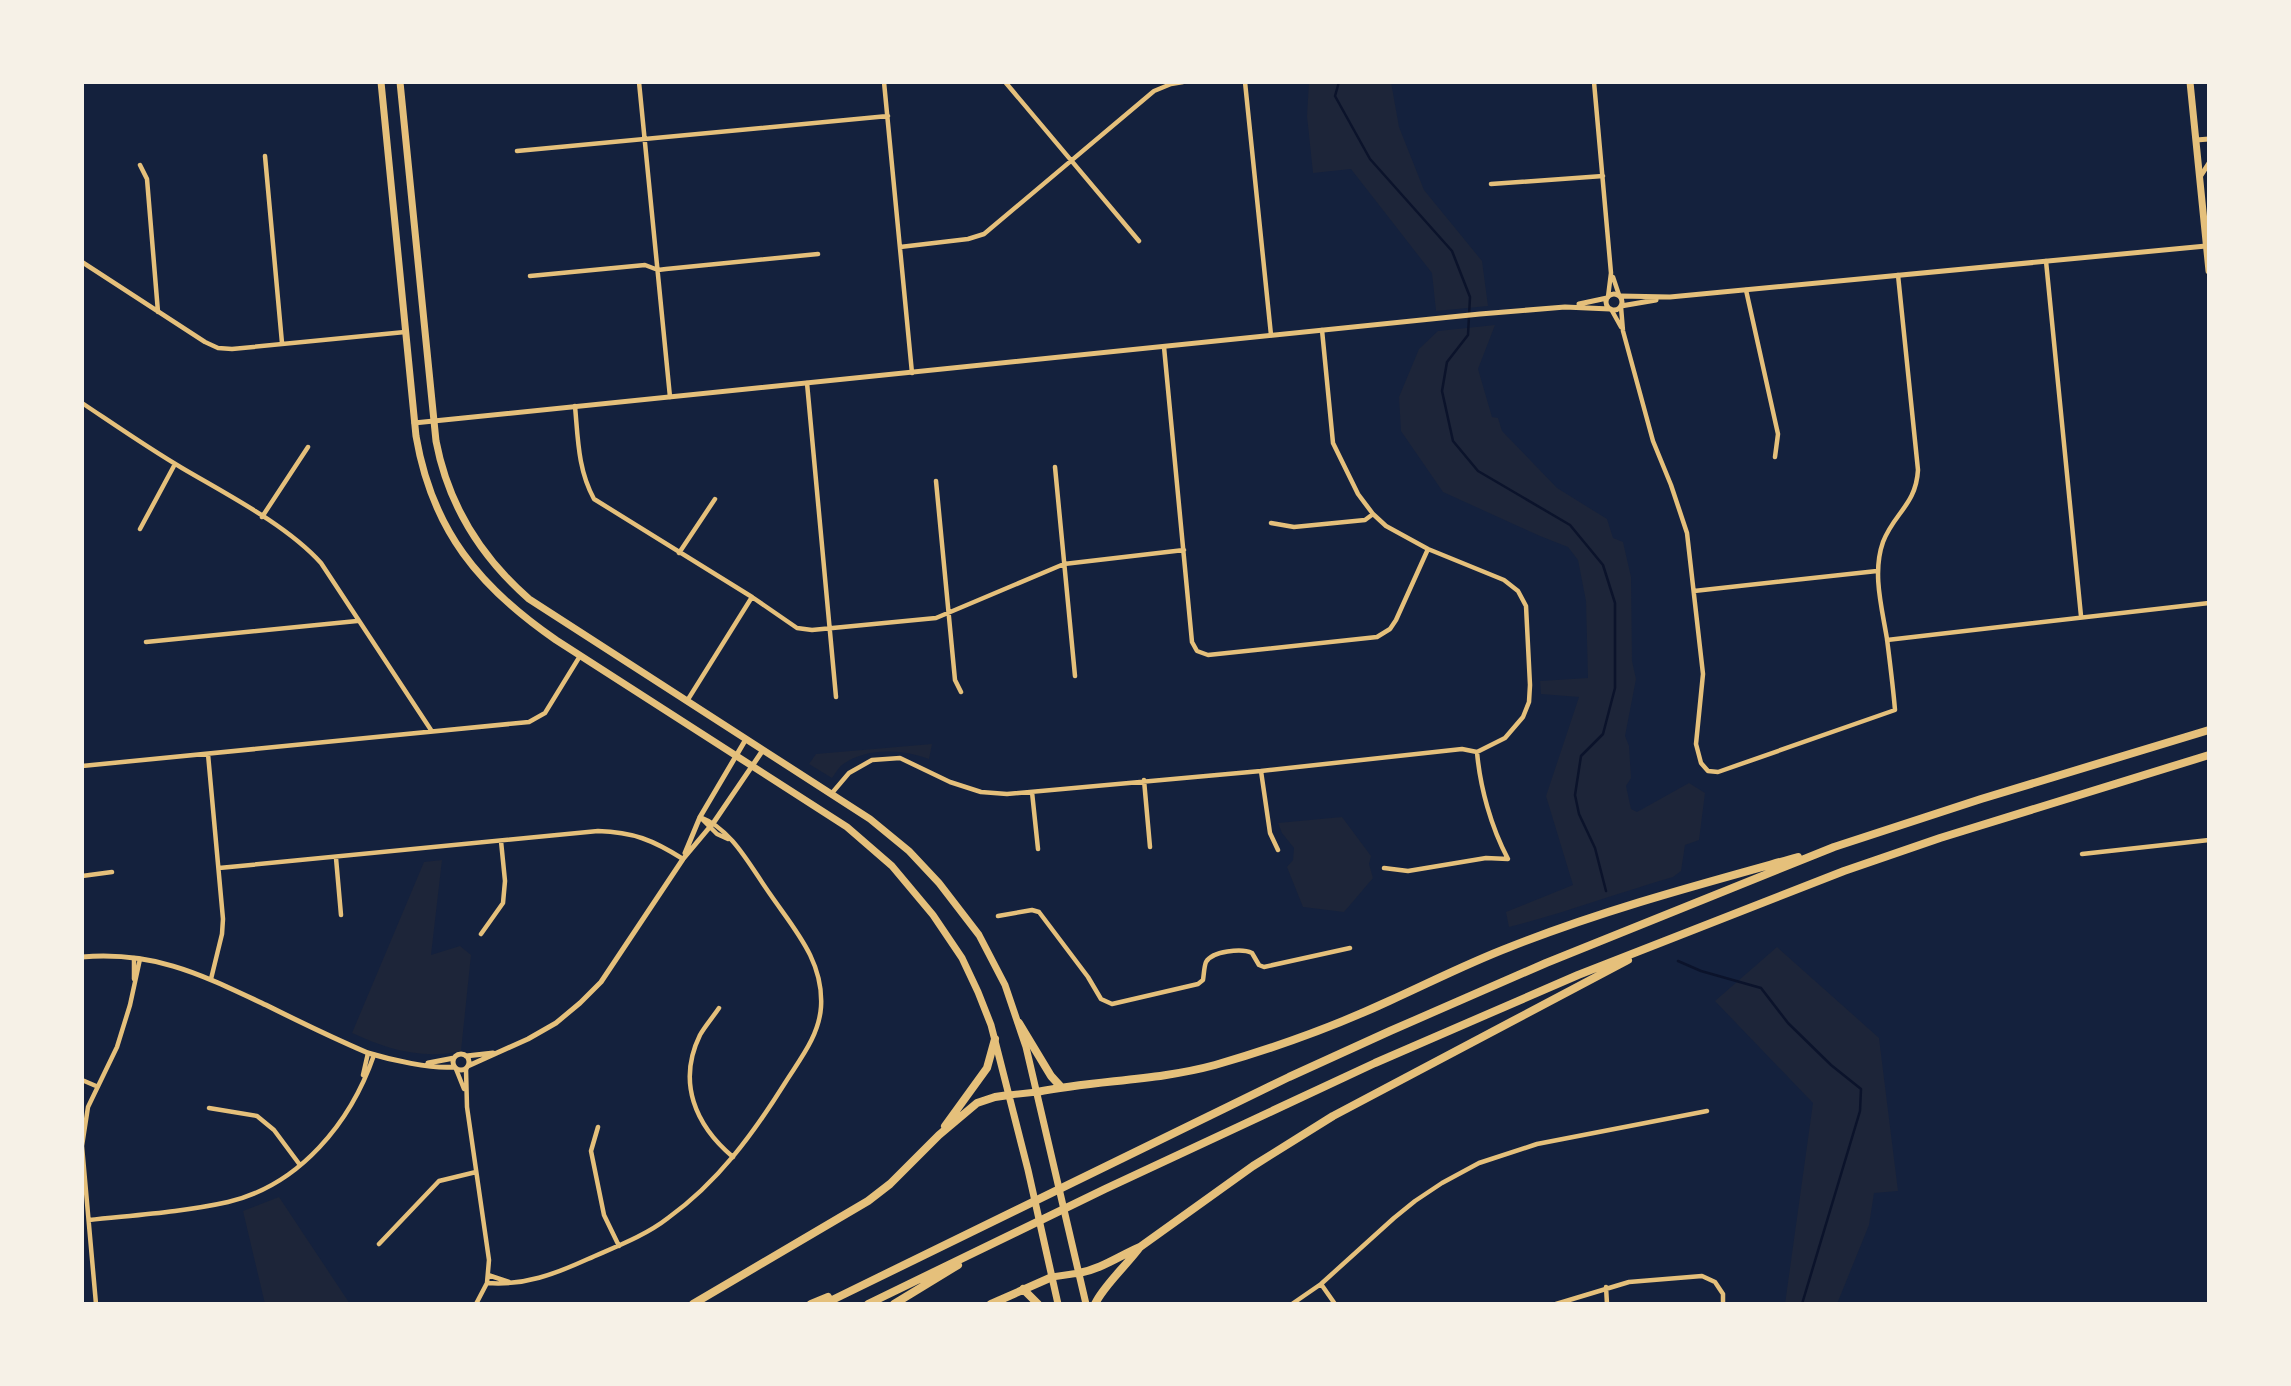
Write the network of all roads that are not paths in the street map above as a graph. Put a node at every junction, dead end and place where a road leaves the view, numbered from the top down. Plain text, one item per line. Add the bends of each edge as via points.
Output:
1 (381, 82) edge
2 (400, 82) edge
3 (639, 82) edge
4 (884, 82) edge
5 (1183, 82) edge
6 (1245, 82) edge
7 (1594, 82) edge
8 (2190, 82) edge
9 (1006, 83) edge
10 (888, 116) junction
11 (645, 138) junction
12 (2209, 139) edge
13 (2196, 140) junction
14 (517, 151) dead end
15 (265, 156) dead end
16 (1071, 162) junction
17 (2209, 163) edge
18 (140, 165) dead end
19 (1603, 176) junction
20 (2200, 177) junction
21 (1491, 184) dead end
22 (1139, 242) dead end
23 (2206, 246) junction
24 (900, 247) junction
25 (818, 254) dead end
26 (2046, 261) junction
27 (82, 262) edge
28 (658, 270) junction
29 (2209, 271) edge
30 (1611, 273) junction
31 (1898, 275) junction
32 (530, 276) dead end
33 (1746, 290) junction
34 (1620, 296) junction
35 (1608, 297) junction
36 (1670, 297) junction
37 (1565, 307) junction
38 (1621, 307) junction
39 (1611, 309) junction
40 (158, 312) junction
41 (1322, 330) junction
42 (1623, 331) junction
43 (405, 332) junction
44 (1271, 335) junction
45 (282, 343) junction
46 (1164, 347) junction
47 (912, 373) junction
48 (807, 383) junction
49 (670, 397) junction
50 (82, 403) edge
51 (575, 406) junction
52 (433, 421) junction
53 (414, 423) junction
54 (308, 447) dead end
55 (1775, 457) dead end
56 (175, 464) junction
57 (1055, 467) dead end
58 (936, 481) dead end
59 (715, 499) dead end
60 (1373, 514) junction
61 (262, 517) junction
62 (1271, 523) dead end
63 (140, 529) dead end
64 (1427, 549) junction
65 (1184, 550) junction
66 (679, 553) junction
67 (1064, 564) junction
68 (1877, 571) junction
69 (1694, 591) junction
70 (752, 597) junction
71 (2209, 603) edge
72 (948, 615) junction
73 (2081, 617) junction
74 (358, 621) junction
75 (829, 629) junction
76 (1887, 640) junction
77 (146, 642) dead end
78 (580, 656) junction
79 (1075, 676) dead end
80 (961, 692) dead end
81 (836, 697) dead end
82 (686, 701) junction
83 (431, 730) junction
84 (2209, 730) edge
85 (747, 739) junction
86 (763, 750) junction
87 (1477, 752) junction
88 (208, 754) junction
89 (735, 755) junction
90 (2209, 755) edge
91 (752, 765) junction
92 (82, 766) edge
93 (1261, 771) junction
94 (1143, 780) junction
95 (832, 793) junction
96 (1032, 793) junction
97 (700, 817) junction
98 (712, 825) junction
99 (2209, 840) edge
100 (501, 841) junction
101 (1150, 847) dead end
102 (1835, 848) junction
103 (1038, 849) dead end
104 (1279, 850) dead end
105 (2082, 854) dead end
106 (336, 858) junction
107 (682, 859) junction
108 (219, 868) junction
109 (1384, 868) dead end
110 (112, 872) dead end
111 (82, 876) edge
112 (341, 915) dead end
113 (998, 916) dead end
114 (481, 934) dead end
115 (1672, 937) junction
116 (1350, 947) dead end
117 (82, 957) edge
118 (137, 958) junction
119 (211, 979) junction
120 (719, 1008) dead end
121 (1019, 1023) junction
122 (995, 1039) junction
123 (496, 1053) junction
124 (371, 1054) junction
125 (466, 1056) junction
126 (454, 1058) junction
127 (425, 1064) junction
128 (455, 1068) junction
129 (467, 1068) junction
130 (82, 1080) edge
131 (96, 1087) junction
132 (1061, 1087) junction
133 (465, 1093) junction
134 (1037, 1093) junction
135 (1009, 1095) junction
136 (209, 1108) dead end
137 (1707, 1111) dead end
138 (598, 1127) dead end
139 (939, 1135) junction
140 (733, 1157) junction
141 (300, 1165) junction
142 (476, 1172) junction
143 (89, 1220) junction
144 (379, 1244) dead end
145 (990, 1245) junction
146 (618, 1246) junction
147 (1140, 1247) junction
148 (1079, 1273) junction
149 (488, 1275) junction
150 (1052, 1277) junction
151 (877, 1279) junction
152 (510, 1282) junction
153 (487, 1283) junction
154 (1321, 1284) junction
155 (1606, 1287) junction
156 (1023, 1289) junction
157 (96, 1304) edge
158 (476, 1304) edge
159 (694, 1304) edge
160 (811, 1304) edge
161 (824, 1304) edge
162 (868, 1304) edge
163 (894, 1304) edge
164 (991, 1304) edge
165 (1038, 1304) edge
166 (1058, 1304) edge
167 (1086, 1304) edge
168 (1095, 1304) edge
169 (1292, 1304) edge
170 (1335, 1304) edge
171 (1556, 1304) edge
172 (1607, 1304) edge
173 (1723, 1304) edge

1 - 43 main road
2 - 52 main road
3 - 11 street
4 - 10 street
5 - 16 street via 1154,92
6 - 44 street
7 - 19 street
8 - 13 main road
9 - 16 street
10 - 11 street
10 - 24 street
11 - 14 street
11 - 28 street
12 - 13 street
13 - 20 main road
15 - 45 street
16 - 22 street
16 - 24 street via 984,234
17 - 20 street
18 - 40 street via 147,179
19 - 21 street
19 - 30 street
20 - 23 main road
23 - 26 street
23 - 29 main road
24 - 47 street
25 - 28 street
26 - 31 street
26 - 73 street
27 - 40 street
28 - 32 street via 645,265
28 - 49 street
30 - 34 street
30 - 35 street
31 - 33 street
31 - 68 street via 1917,486 1883,543
33 - 36 street
33 - 55 street via 1778,434
34 - 35 street
34 - 36 street
34 - 38 street
35 - 37 street
35 - 39 street
36 - 38 street
37 - 39 street
37 - 41 street
38 - 39 street
38 - 42 street
39 - 42 street
40 - 45 street via 218,348
41 - 44 street
41 - 60 street via 1334,443 1350,481
42 - 69 street via 1653,441 1687,534
43 - 45 street
43 - 53 main road
44 - 46 street
46 - 47 street
46 - 65 street
47 - 48 street
48 - 49 street
48 - 75 street
49 - 51 street
50 - 56 street
51 - 52 street
51 - 66 street via 581,470 594,499
52 - 53 street
52 - 82 main road via 451,493 467,526 495,565 549,613
53 - 78 main road via 433,500 467,560 513,609
54 - 61 street
56 - 61 street
56 - 63 street
57 - 67 street
58 - 72 street
59 - 66 street
60 - 62 street via 1365,520 1294,527
60 - 64 street
61 - 74 street via 321,562
64 - 65 street via 1396,620 1383,634 1208,655 1197,651 1192,642
64 - 87 street via 1504,580 1518,591 1526,606 1529,702 1505,738
65 - 67 street
66 - 70 street
67 - 72 street
67 - 79 street
68 - 69 street
68 - 76 street
69 - 76 street via 1703,674 1696,744 1708,771 1718,772 1895,710
70 - 75 street via 797,628
70 - 82 street
71 - 73 street
72 - 75 street
72 - 80 street via 955,680
73 - 76 street
74 - 77 street
74 - 83 street
75 - 81 street
78 - 83 street via 545,713 529,722
78 - 89 main road
82 - 85 main road
83 - 88 street
84 - 102 highway
85 - 86 main road
85 - 89 street
86 - 91 street
86 - 95 main road
87 - 93 street via 1462,749
87 - 109 street via 1498,840 1508,859 1486,858 1408,871
88 - 92 street
88 - 108 street
89 - 91 main road
89 - 97 street
90 - 115 highway via 1940,838
91 - 98 street
91 - 122 main road via 847,828 892,866 962,958
93 - 94 street
93 - 104 street via 1270,833
94 - 96 street
94 - 101 street
95 - 96 street via 849,772 872,761 900,758 981,792
95 - 121 main road via 903,846 939,883 979,935
96 - 103 street
97 - 98 street
97 - 107 street
98 - 107 street
98 - 140 street via 732,841 806,946 816,968 821,1000 812,1040 761,1122
99 - 105 street
100 - 106 street
100 - 107 street via 622,832 650,840
100 - 114 street via 503,903
102 - 132 highway via 1601,913 1469,963 1356,1016 1240,1057 1166,1076
102 - 151 highway via 1546,963 1346,1051
106 - 108 street
106 - 112 street
107 - 123 street via 601,982 556,1023
108 - 119 street via 222,934
110 - 111 street
113 - 116 street via 1039,912 1101,999 1112,1004 1198,984 1210,957 1238,949 1248,951 1264,967
115 - 145 highway via 1399,1052
115 - 147 highway via 1333,1116 1253,1166
117 - 118 street
118 - 119 street
118 - 131 street via 117,1047
119 - 124 street
120 - 140 street via 701,1035 690,1080 695,1111 710,1135
121 - 132 highway
121 - 134 main road
122 - 135 main road
122 - 139 highway via 987,1068
123 - 125 street
123 - 129 street
124 - 127 street
124 - 141 street via 351,1108 327,1141
125 - 126 street
125 - 129 street
126 - 127 street
126 - 128 street
127 - 128 street
128 - 129 street
128 - 133 street
129 - 133 street
130 - 131 street
131 - 143 street via 82,1146
132 - 134 highway
133 - 142 street
134 - 135 main road
134 - 148 main road
135 - 139 highway via 977,1103
135 - 150 main road
136 - 141 street via 257,1116 274,1130
137 - 154 street via 1537,1144 1479,1163 1405,1209
138 - 146 street via 591,1151 604,1216
139 - 159 highway via 867,1201
140 - 146 street via 704,1190 666,1220
141 - 143 street via 266,1188 230,1202
142 - 144 street via 439,1181
142 - 149 street
143 - 157 street
145 - 162 highway
145 - 163 highway
146 - 152 street via 551,1275 525,1283
147 - 148 highway
147 - 168 highway
148 - 150 main road
148 - 167 main road
149 - 152 street
149 - 153 street
150 - 156 highway
150 - 166 main road
151 - 160 highway
151 - 161 highway
152 - 153 street
153 - 158 street
154 - 169 street
154 - 170 street
155 - 171 street
155 - 172 street
155 - 173 street via 1702,1276 1715,1282
156 - 164 highway
156 - 165 highway

